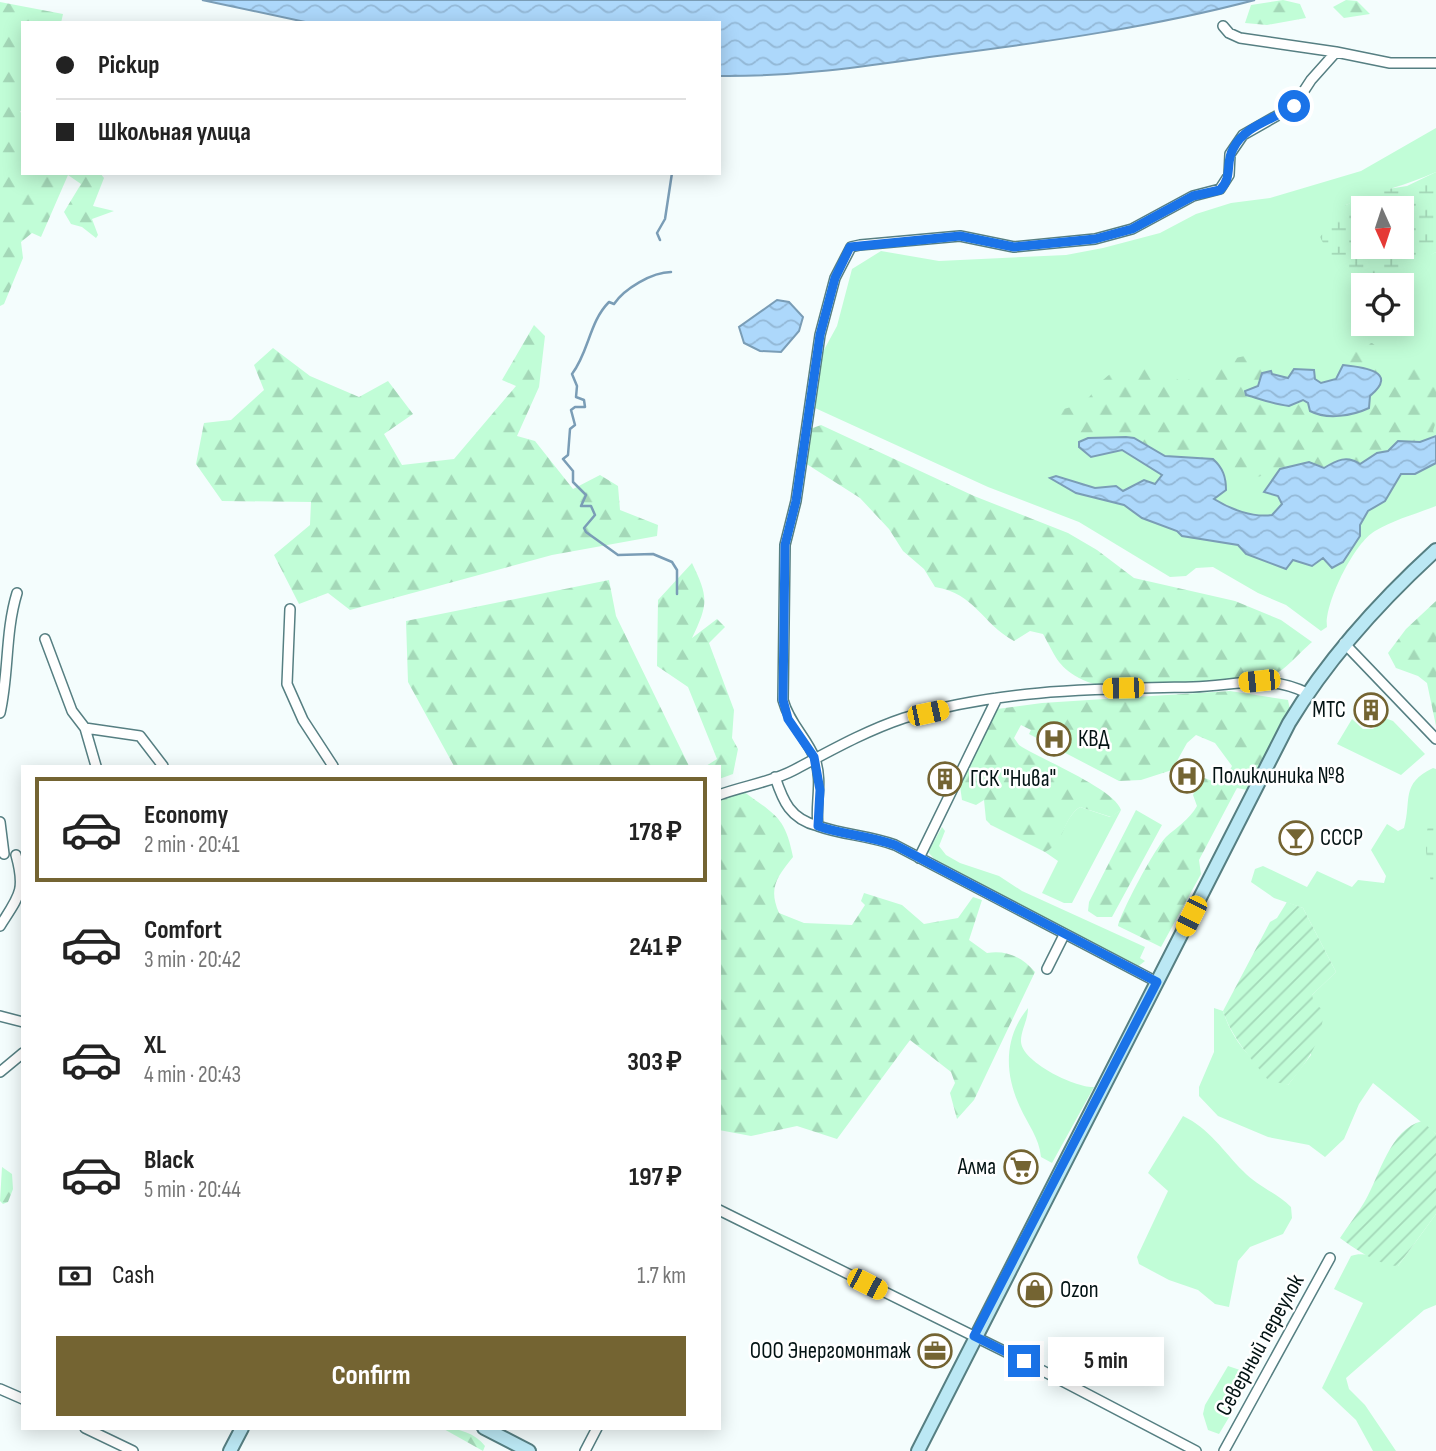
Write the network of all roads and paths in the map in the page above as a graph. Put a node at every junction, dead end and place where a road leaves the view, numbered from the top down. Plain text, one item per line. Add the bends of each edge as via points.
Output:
1 (1223, 26) dead end
2 (1336, 52) junction
3 (1436, 63) edge
4 (1436, 550) edge
5 (17, 593) dead end
6 (290, 609) dead end
7 (45, 639) dead end
8 (1344, 643) junction
9 (1307, 693) junction
10 (997, 698) junction
11 (0, 713) edge
12 (85, 728) junction
13 (1436, 739) edge
14 (814, 757) junction
15 (96, 765) edge
16 (162, 765) edge
17 (332, 765) edge
18 (775, 776) junction
19 (721, 794) edge
20 (0, 822) edge
21 (818, 826) junction
22 (2, 854) edge
23 (19, 855) edge
24 (919, 858) junction
25 (21, 893) edge
26 (0, 926) edge
27 (1064, 935) junction
28 (1047, 969) dead end
29 (1157, 982) junction
30 (0, 1016) edge
31 (21, 1021) edge
32 (21, 1055) edge
33 (0, 1072) edge
34 (721, 1211) edge
35 (1330, 1258) dead end
36 (974, 1336) junction
37 (0, 1389) edge
38 (21, 1398) edge
39 (89, 1430) edge
40 (241, 1430) edge
41 (488, 1430) edge
42 (596, 1430) edge
43 (133, 1451) edge
44 (230, 1451) edge
45 (529, 1451) edge
46 (585, 1451) edge
47 (918, 1451) edge
48 (1196, 1451) edge
49 (1224, 1451) edge

1 - 2 street via 1240,38
2 - 3 street via 1390,63
2 - 14 street via 1294,106 1243,135 1230,153 1229,175 1220,190 1193,196 1132,229 1095,239 1014,247 960,236 850,247 835,278 820,335 796,501 785,545 783,700 788,719
4 - 8 main road
5 - 11 street
6 - 17 street via 287,684 303,720
7 - 12 street via 72,712
8 - 9 main road
8 - 13 street
9 - 10 street via 1287,683 1259,681 1205,687 1035,691
9 - 29 main road
10 - 14 street via 904,718
10 - 24 street
12 - 15 street
12 - 16 street via 139,736
14 - 18 street
14 - 21 street via 820,790
18 - 19 street
18 - 21 street via 783,803 792,814
20 - 22 street
21 - 24 street via 867,835
22 - 23 street
24 - 27 street
25 - 26 street
27 - 28 street
27 - 29 street
29 - 36 main road
30 - 31 street
32 - 33 street
34 - 36 street
35 - 49 street, Северный переулок
36 - 47 main road
36 - 48 street
37 - 38 street
39 - 43 street
40 - 44 main road
41 - 45 main road
42 - 46 street

